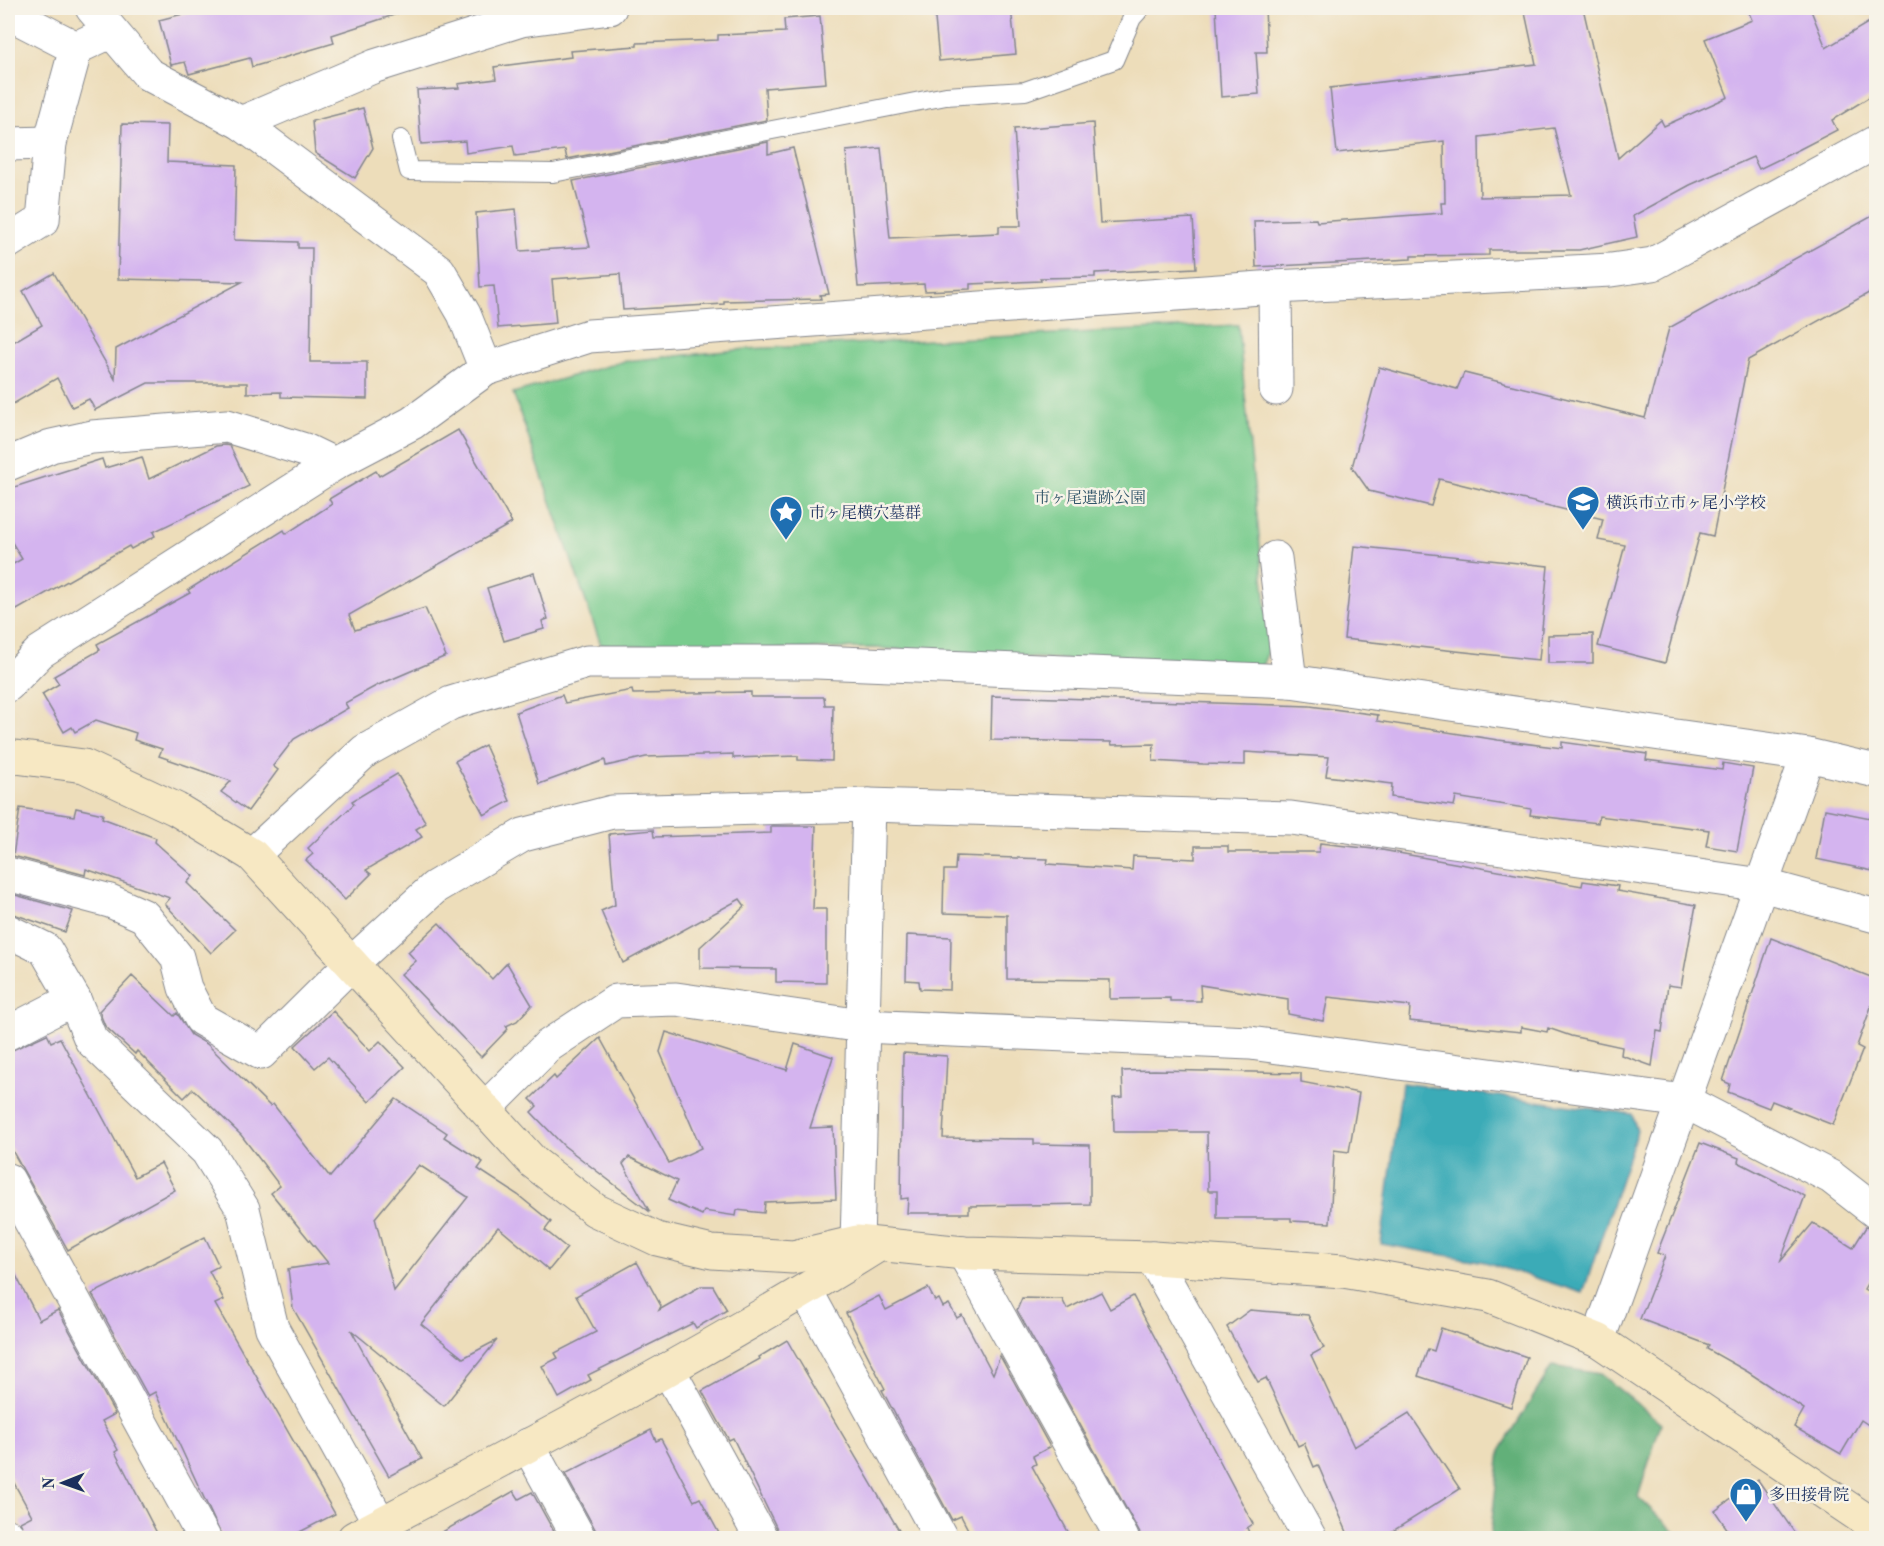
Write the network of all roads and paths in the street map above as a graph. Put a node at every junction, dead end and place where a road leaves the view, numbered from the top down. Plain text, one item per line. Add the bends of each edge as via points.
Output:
1 (610, 8) edge
2 (1141, 8) edge
3 (8, 18) edge
4 (101, 20) edge
5 (76, 48) junction
6 (241, 123) junction
7 (401, 139) dead end
8 (1876, 142) edge
9 (50, 143) junction
10 (8, 144) edge
11 (8, 242) edge
12 (1275, 287) junction
13 (486, 369) junction
14 (1276, 389) dead end
15 (8, 464) edge
16 (334, 464) junction
17 (1275, 558) dead end
18 (1290, 681) junction
19 (8, 685) edge
20 (1808, 755) junction
21 (8, 756) edge
22 (1876, 771) edge
23 (869, 805) junction
24 (252, 855) junction
25 (8, 874) edge
26 (1762, 885) junction
27 (1876, 916) edge
28 (8, 931) edge
29 (351, 964) junction
30 (74, 999) junction
31 (862, 1026) junction
32 (8, 1033) edge
33 (1683, 1101) junction
34 (485, 1108) junction
35 (8, 1180) edge
36 (1876, 1212) edge
37 (869, 1243) junction
38 (964, 1253) junction
39 (1153, 1258) junction
40 (806, 1290) junction
41 (1598, 1340) junction
42 (668, 1369) junction
43 (528, 1445) junction
44 (1876, 1527) edge
45 (374, 1534) edge
46 (204, 1539) edge
47 (579, 1539) edge
48 (761, 1539) edge
49 (941, 1539) edge
50 (1122, 1539) edge
51 (1310, 1539) edge

1 - 6 street via 510,24 375,66
2 - 7 lane via 1132,18 1114,60 1026,91 946,96 553,173 409,171
3 - 5 street via 18,18
4 - 5 street
4 - 6 street via 148,74
5 - 9 street
6 - 13 street via 440,272 464,314
8 - 12 street via 1653,264 1611,270
9 - 10 street
9 - 11 street via 43,220
12 - 13 street via 589,336
12 - 14 street
13 - 16 street via 412,423
15 - 16 street via 51,446 92,437 227,426 305,450
16 - 19 street via 40,651
17 - 18 street
18 - 20 street
18 - 24 street via 816,662 587,662 451,703 365,751
20 - 22 street
20 - 26 street
21 - 24 street via 84,766 176,809
23 - 26 street via 1291,818
23 - 29 street via 612,812 523,835 435,887
23 - 31 street
24 - 29 street
25 - 29 street via 110,901 144,916 177,957 185,988 201,1019 261,1053
26 - 27 street
26 - 33 street
28 - 30 street via 45,949
29 - 34 street
30 - 32 street
30 - 45 street via 91,1040 207,1151 243,1209 272,1328
31 - 33 street via 1250,1043
31 - 34 street via 676,999 616,1001 548,1046
31 - 37 street
33 - 36 street via 1831,1177
33 - 41 street
34 - 37 street via 533,1162 595,1209 657,1239 712,1252 793,1257
35 - 46 street
37 - 38 street
37 - 40 street
38 - 39 street
38 - 50 street
39 - 41 street via 1343,1271 1488,1296
39 - 51 street
40 - 42 street
40 - 49 street
41 - 44 street
42 - 43 street
42 - 48 street
43 - 45 street
43 - 47 street

